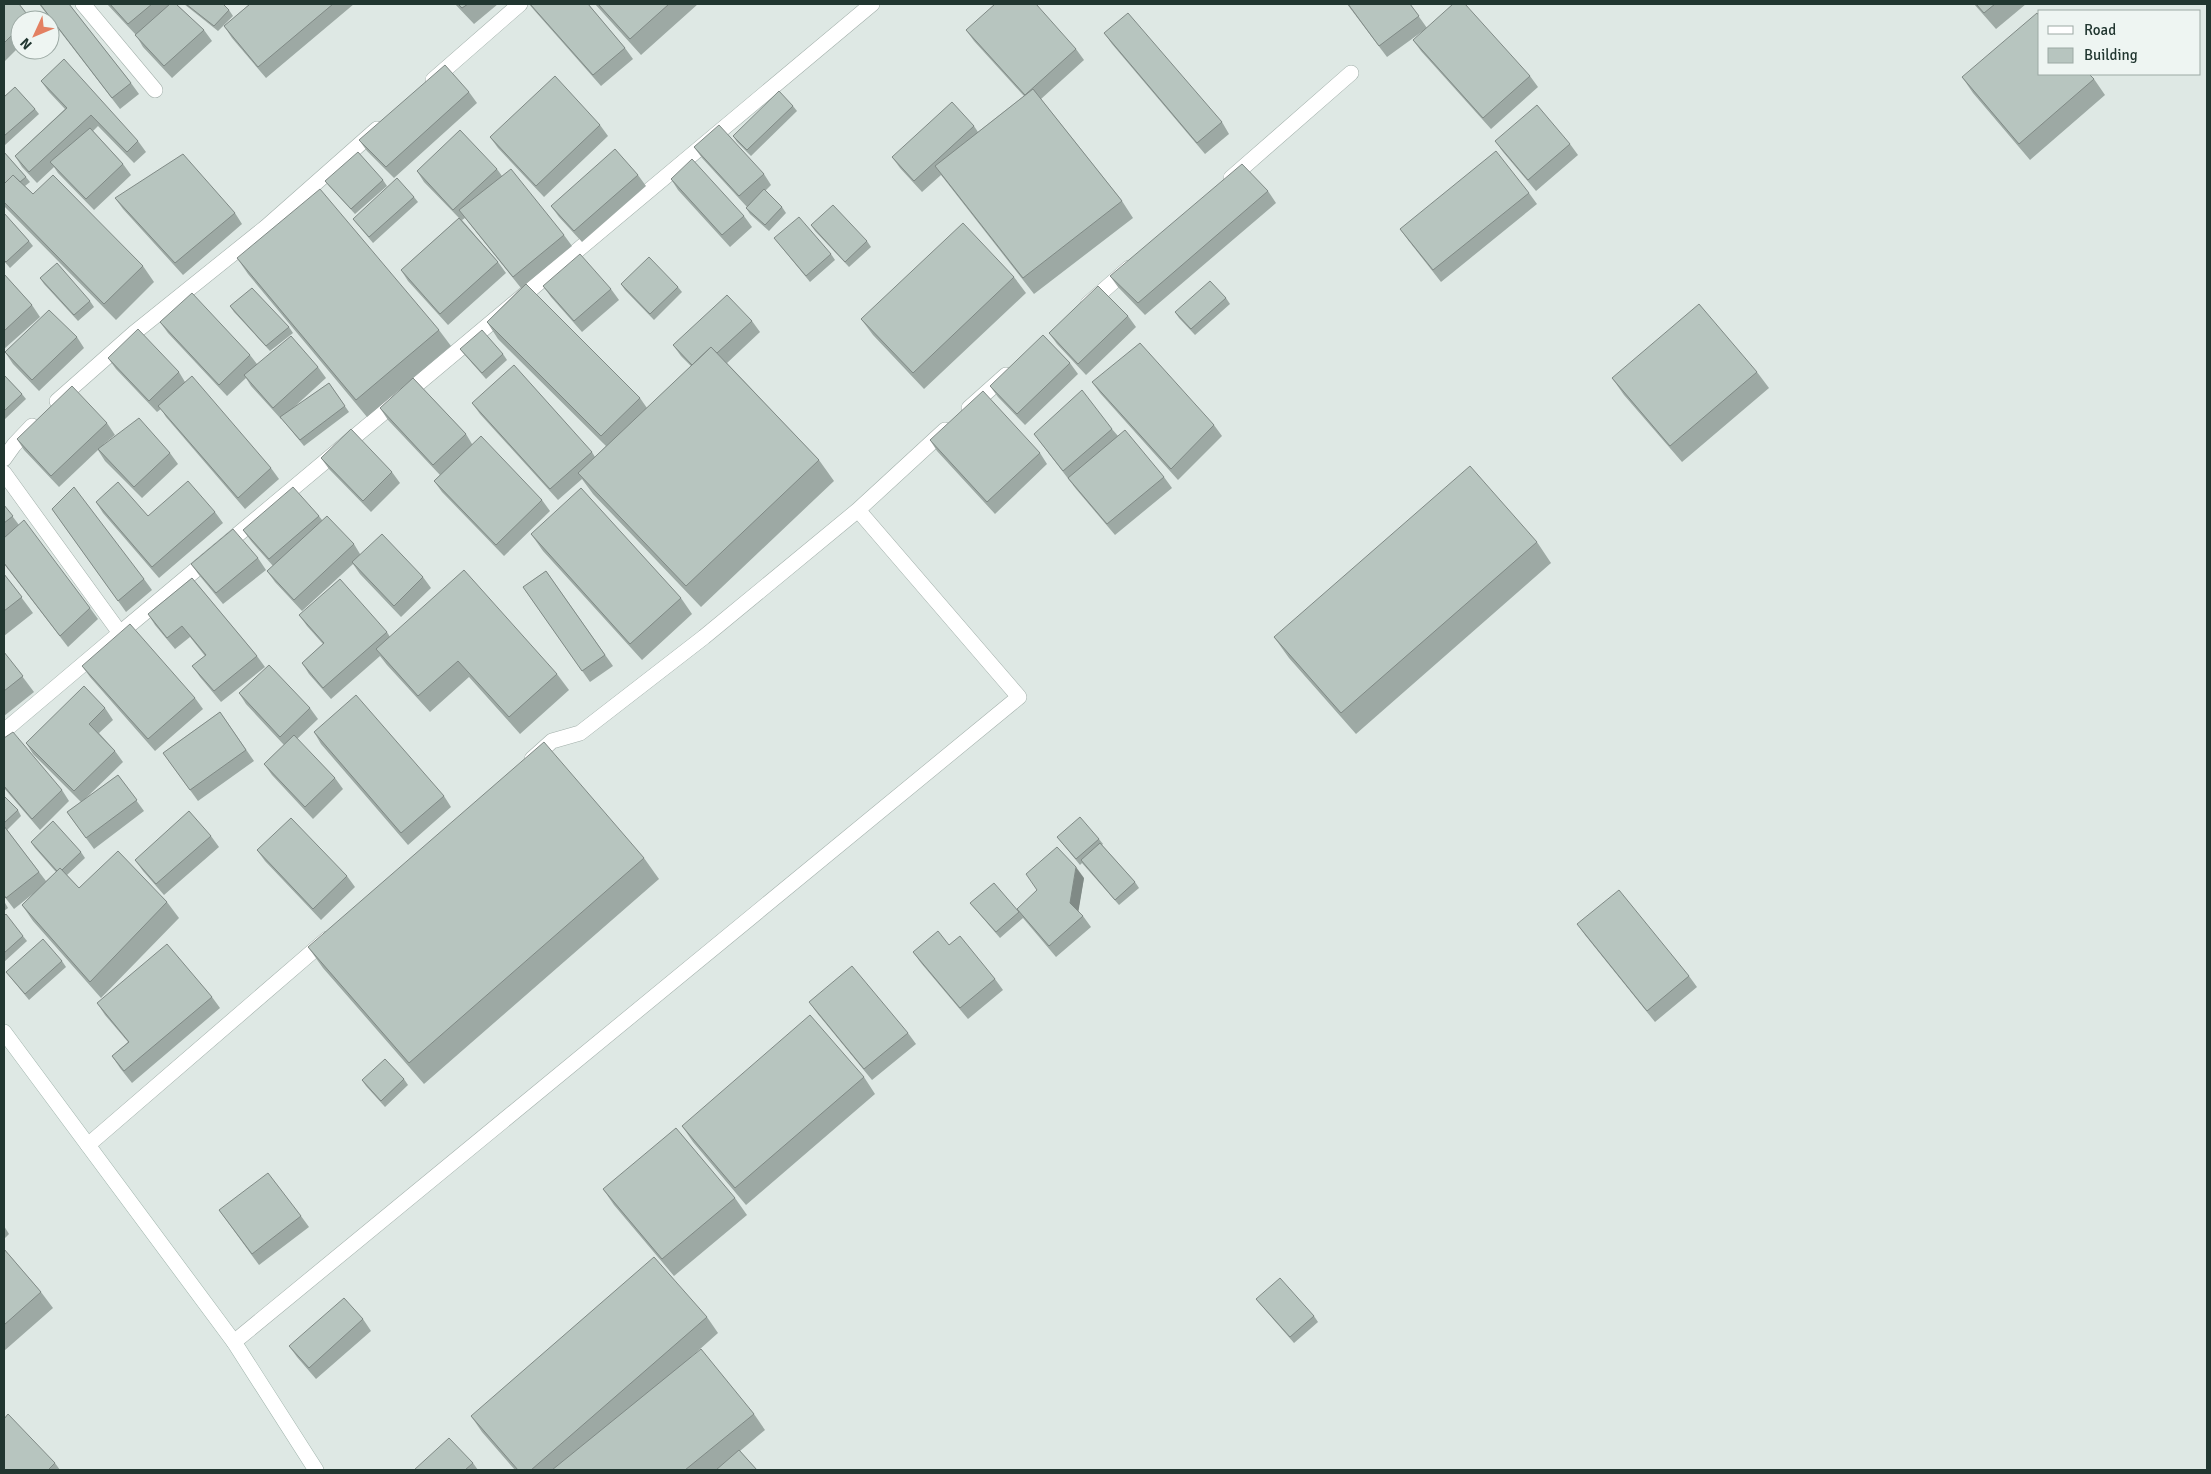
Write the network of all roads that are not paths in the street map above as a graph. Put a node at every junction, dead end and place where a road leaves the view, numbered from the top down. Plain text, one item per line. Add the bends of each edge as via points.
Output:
1 (83, 4) edge
2 (520, 4) edge
3 (872, 4) edge
4 (1351, 73) dead end
5 (423, 89) edge
6 (155, 90) dead end
7 (385, 122) edge
8 (1217, 190) edge
9 (1143, 255) edge
10 (1076, 313) edge
11 (1017, 365) edge
12 (4, 459) edge
13 (4, 473) edge
14 (858, 510) junction
15 (120, 633) junction
16 (4, 731) edge
17 (522, 767) edge
18 (338, 930) edge
19 (4, 1032) edge
20 (88, 1145) junction
21 (234, 1342) junction
22 (316, 1470) edge

1 - 6 main road
2 - 5 main road
3 - 15 main road
4 - 8 main road
7 - 12 main road via 266,226 134,333 43,415
9 - 10 main road
11 - 14 main road
13 - 15 main road
14 - 17 main road via 704,637 580,733 552,741
14 - 21 main road via 1019,697
15 - 16 main road
18 - 20 main road
19 - 20 main road
20 - 21 main road
21 - 22 main road

